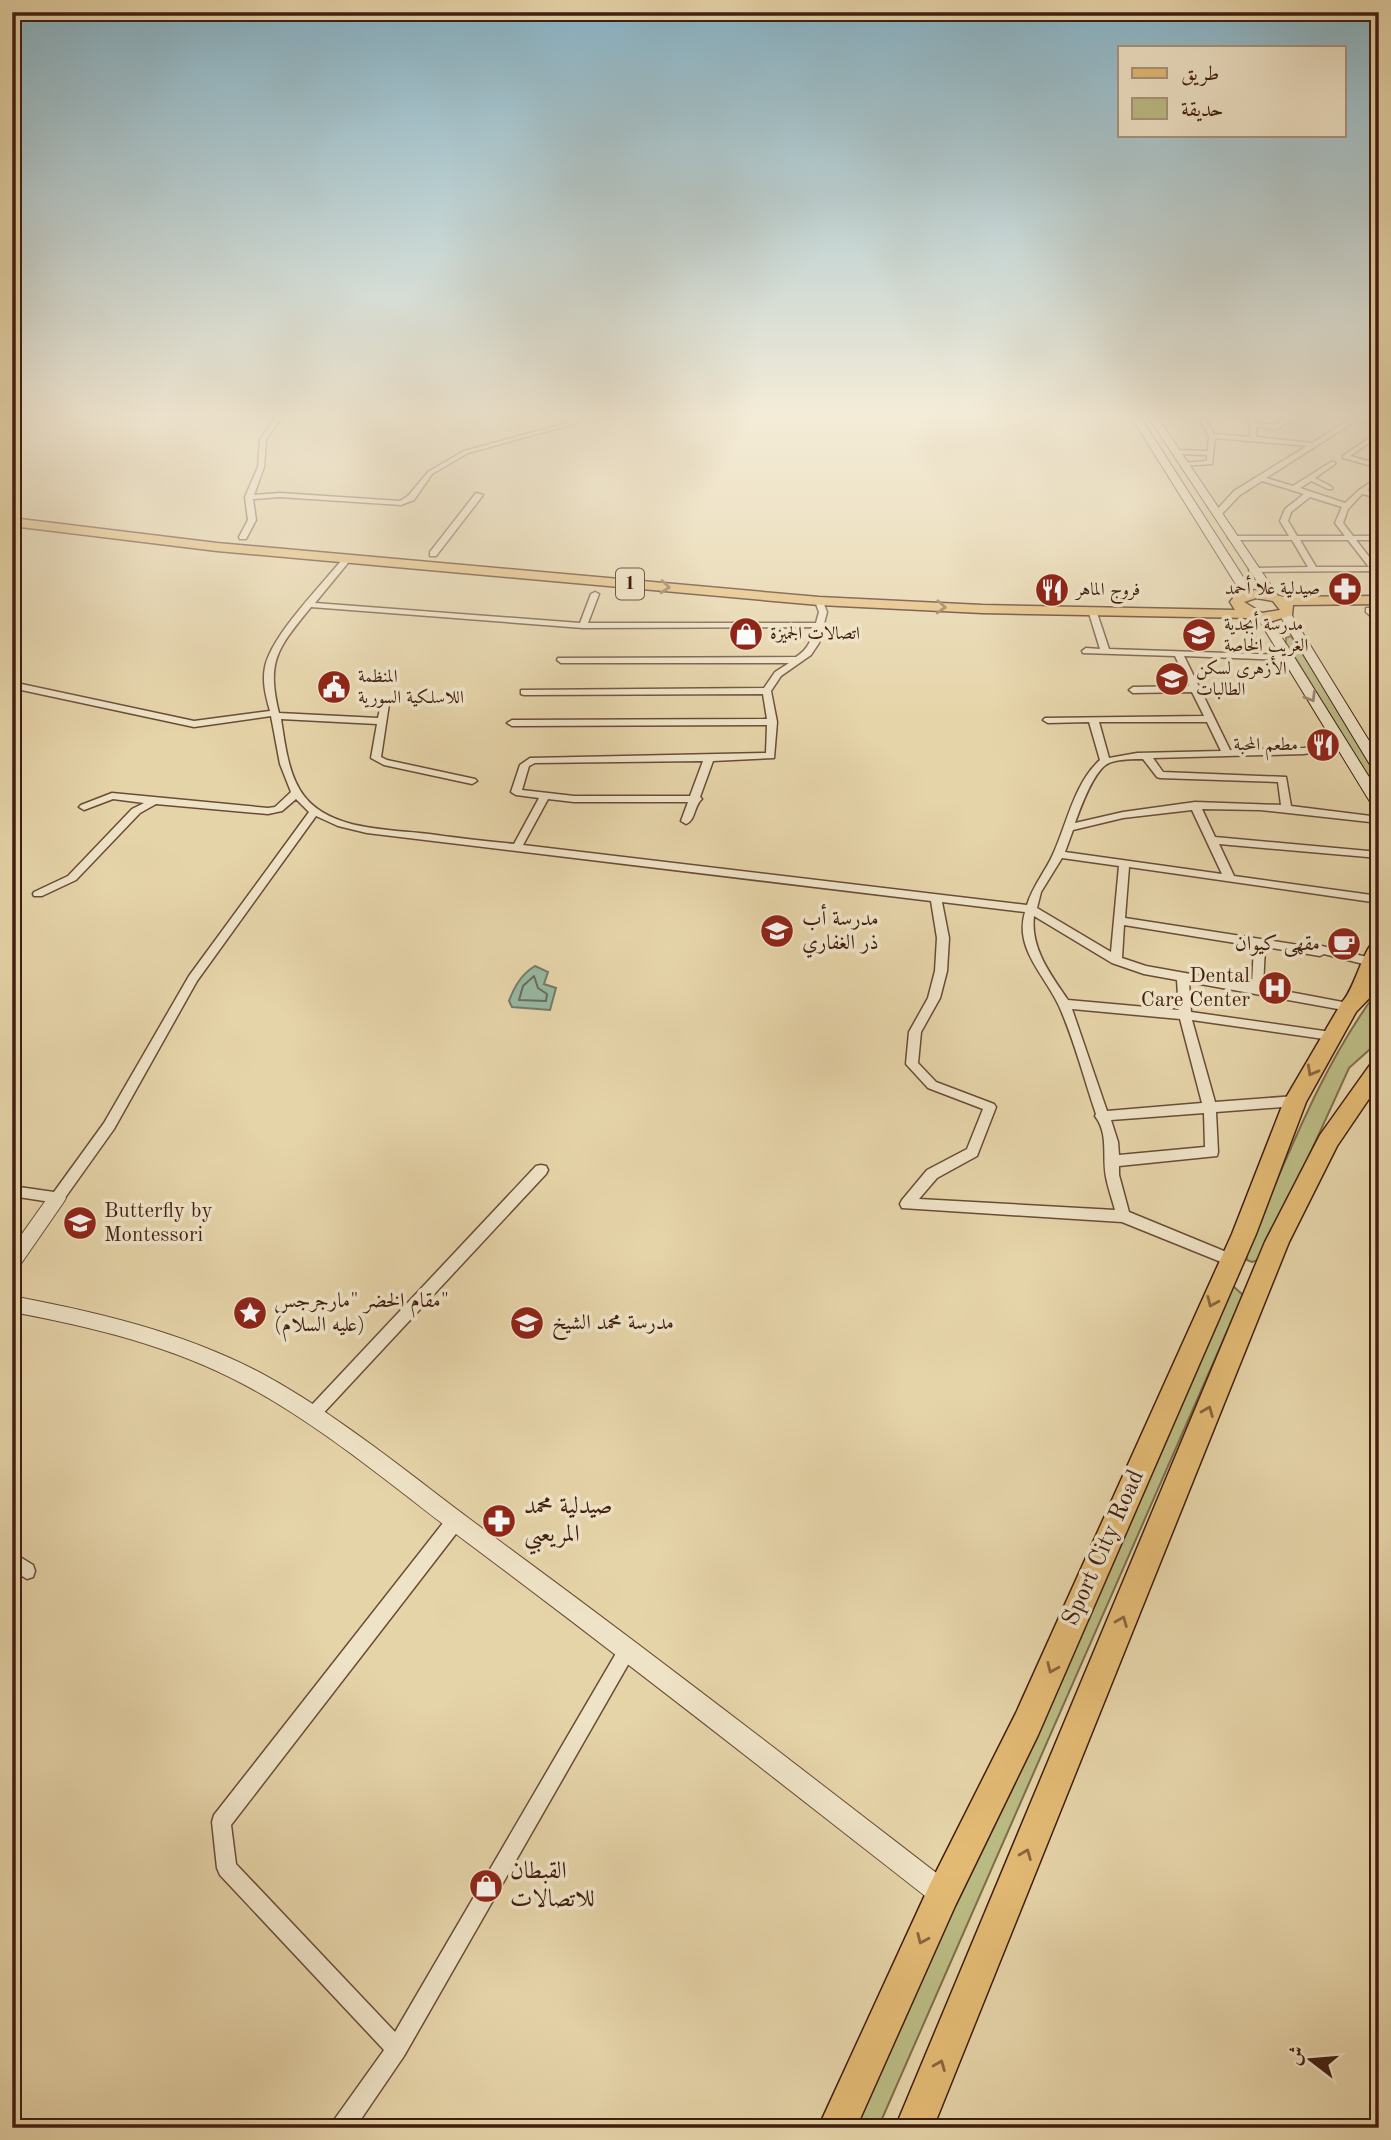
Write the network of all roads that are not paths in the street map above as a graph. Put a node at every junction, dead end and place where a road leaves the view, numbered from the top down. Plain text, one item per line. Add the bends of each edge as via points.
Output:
1 (34, 515) edge
2 (251, 515) edge
3 (464, 515) edge
4 (1195, 515) edge
5 (1218, 515) edge
6 (1286, 515) edge
7 (1340, 515) edge
8 (12, 522) edge
9 (152, 530) junction
10 (243, 537) junction
11 (1291, 537) junction
12 (1232, 538) junction
13 (1348, 538) junction
14 (1379, 538) edge
15 (140, 539) junction
16 (433, 554) junction
17 (348, 558) junction
18 (1254, 570) junction
19 (1314, 570) junction
20 (1377, 571) edge
21 (595, 594) dead end
22 (1243, 597) junction
23 (894, 599) junction
24 (1187, 600) junction
25 (819, 601) junction
26 (311, 605) junction
27 (1282, 605) junction
28 (1376, 607) edge
29 (1092, 610) junction
30 (1161, 611) junction
31 (1256, 615) junction
32 (1379, 622) edge
33 (819, 625) junction
34 (583, 626) junction
35 (1274, 635) junction
36 (1296, 635) junction
37 (1086, 651) dead end
38 (1105, 651) junction
39 (1179, 656) junction
40 (1287, 657) junction
41 (561, 660) dead end
42 (796, 660) junction
43 (12, 685) edge
44 (1194, 689) junction
45 (1133, 690) dead end
46 (767, 691) junction
47 (524, 692) dead end
48 (385, 704) dead end
49 (275, 715) junction
50 (1093, 719) junction
51 (1210, 719) junction
52 (1048, 720) dead end
53 (382, 721) junction
54 (772, 722) junction
55 (512, 723) dead end
56 (1339, 745) junction
57 (1227, 754) junction
58 (1146, 756) junction
59 (709, 758) junction
60 (1105, 761) junction
61 (1379, 768) edge
62 (472, 780) dead end
63 (295, 794) junction
64 (545, 796) junction
65 (697, 799) junction
66 (154, 801) junction
67 (1195, 805) junction
68 (1379, 805) edge
69 (84, 807) dead end
70 (1286, 809) junction
71 (314, 812) junction
72 (1379, 820) edge
73 (687, 821) dead end
74 (1069, 828) junction
75 (1210, 840) junction
76 (517, 848) junction
77 (1059, 853) junction
78 (1379, 855) edge
79 (1124, 864) junction
80 (1230, 879) junction
81 (38, 894) dead end
82 (936, 898) junction
83 (1379, 900) edge
84 (1030, 909) junction
85 (1120, 921) junction
86 (1260, 943) junction
87 (1379, 944) edge
88 (1116, 960) junction
89 (1183, 978) junction
90 (1365, 985) edge
91 (1257, 990) junction
92 (1064, 1004) junction
93 (1185, 1015) junction
94 (1331, 1037) junction
95 (1379, 1067) edge
96 (1295, 1101) junction
97 (1210, 1108) junction
98 (1101, 1116) junction
99 (1112, 1161) junction
100 (541, 1170) dead end
101 (12, 1191) edge
102 (57, 1198) junction
103 (1123, 1216) junction
104 (1231, 1261) junction
105 (12, 1262) edge
106 (12, 1304) edge
107 (312, 1415) junction
108 (457, 1520) junction
109 (12, 1560) edge
110 (27, 1571) dead end
111 (628, 1649) junction
112 (943, 1894) junction
113 (397, 2049) junction
114 (342, 2128) edge
115 (837, 2128) edge
116 (914, 2128) edge

1 - 9 main road, 1
2 - 10 street
3 - 16 street
4 - 22 main road
5 - 12 main road
6 - 11 street
7 - 13 street via 1339,523
8 - 15 main road, 1
9 - 10 main road, 1
9 - 15 main road
10 - 16 main road, 1
11 - 12 street
11 - 13 street
11 - 19 street
12 - 18 main road
13 - 14 street
13 - 20 street
15 - 17 main road, 1
16 - 23 main road, 1
17 -> 25 main road, 1
17 - 26 street
18 - 19 street
18 - 27 main road
19 - 20 street
21 - 34 street
22 - 24 main road, 1
22 - 27 main road
22 - 31 main road via 1239,606
23 - 24 main road, 1
23 - 25 main road, 1
23 -> 29 main road, 1
24 - 30 main road via 1198,607
25 - 33 street via 823,612
26 - 34 street
26 - 49 street via 270,665
27 - 28 main road
27 - 31 main road
27 - 36 main road
28 - 32 street
29 - 30 main road, 1
29 - 38 street
30 - 31 main road, 1
31 - 35 main road
33 - 34 street
33 - 42 street via 815,643
35 - 36 main road
35 - 40 main road
36 - 61 main road
37 - 38 street
38 - 39 street
39 - 40 street
39 - 44 street
40 -> 56 main road
41 - 42 street
42 - 46 street via 778,674
43 - 49 street via 194,724
44 - 45 street
44 - 51 street
46 - 47 street
46 - 54 street
48 - 53 street
49 - 53 street
49 - 63 street
50 - 51 street
50 - 52 street
50 - 60 street
51 - 57 street
53 - 62 street via 374,753 378,760
54 - 55 street
54 - 59 street via 771,756
56 - 57 street
56 - 68 main road
57 - 58 street
58 - 60 street
58 - 70 street via 1160,775 1283,779
59 - 64 street via 528,762 516,792
59 - 65 street
60 - 74 street via 1079,801
63 - 66 street via 278,809 268,811
63 - 71 street
64 - 65 street
64 - 76 street
65 - 73 street
66 - 69 street via 112,796
66 - 81 street via 136,811 72,878
67 - 70 street
67 - 74 street via 1137,810
67 - 75 street
70 - 72 street
71 - 76 street via 368,830
71 - 102 street via 193,979 110,1126
74 - 77 street
75 - 78 street
75 - 80 street
76 - 82 street
77 - 79 street
77 - 84 street
79 - 80 street
79 - 85 street
80 - 83 street
82 - 84 street
82 - 103 street via 943,938 941,971 934,998 915,1032 912,1064 932,1084 990,1107 972,1152 932,1174 907,1204
84 - 88 street
84 - 92 street via 1033,953
85 - 86 street
85 - 88 street
86 - 90 street via 1322,950
86 - 91 street
87 - 90 main road, Sport City Road
88 - 89 street
89 - 91 street
89 - 93 street
90 - 91 street
90 - 94 main road, Sport City Road
92 - 93 street
92 - 98 street
93 - 94 street
93 - 97 street
94 -> 96 main road, Sport City Road
116 -> 95 main road, Sport City Road via 1277,1242 1328,1140
96 - 97 street
96 - 104 main road, Sport City Road
97 - 98 street
97 - 99 street via 1212,1152
98 - 99 street via 1112,1142
99 - 103 street
100 - 107 street
101 - 102 street
102 - 105 street
103 - 104 street
104 -> 112 main road, Sport City Road via 1027,1724
106 - 107 street via 155,1337 251,1378
107 - 108 street
108 - 111 street
108 - 113 street via 221,1822 227,1868
109 - 110 street
111 - 112 street
111 - 113 street
112 -> 115 main road, Sport City Road
113 - 114 street

